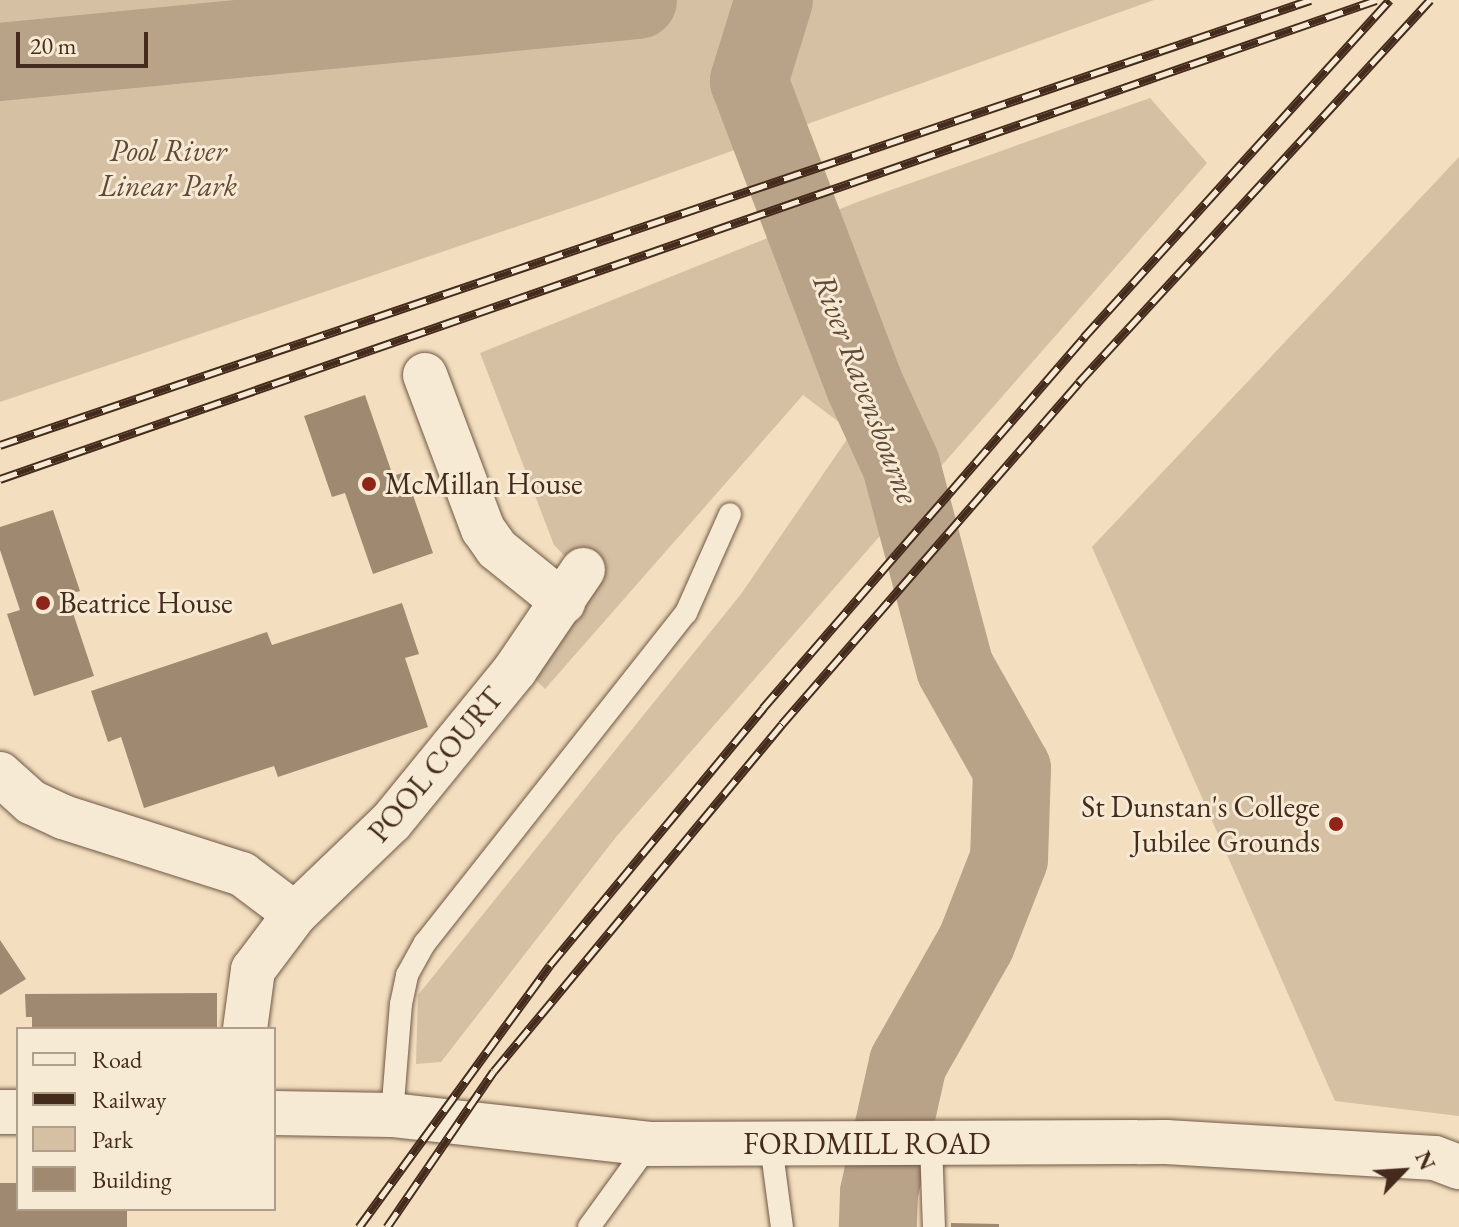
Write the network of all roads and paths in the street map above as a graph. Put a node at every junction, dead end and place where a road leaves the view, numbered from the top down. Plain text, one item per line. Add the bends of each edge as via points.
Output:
1 (425, 375) dead end
2 (730, 514) dead end
3 (0, 774) edge
4 (295, 914) junction
5 (245, 1027) edge
6 (276, 1113) edge
7 (392, 1115) junction
8 (931, 1143) junction
9 (649, 1144) junction
10 (771, 1145) junction
11 (1459, 1167) edge
12 (589, 1227) edge
13 (782, 1227) edge
14 (934, 1227) edge

1 - 4 street, POOL COURT via 483,529 497,549 573,586 391,822
2 - 7 lane via 686,613 493,851 419,954 401,1004
3 - 4 street via 31,802 63,817 242,874
4 - 5 street, POOL COURT via 253,970
6 - 7 street, FORDMILL ROAD
7 - 9 street, FORDMILL ROAD
8 - 10 street, FORDMILL ROAD
8 - 11 street, FORDMILL ROAD via 1166,1142 1435,1158
8 - 14 lane
9 - 10 street, FORDMILL ROAD
9 - 12 lane
10 - 13 lane

